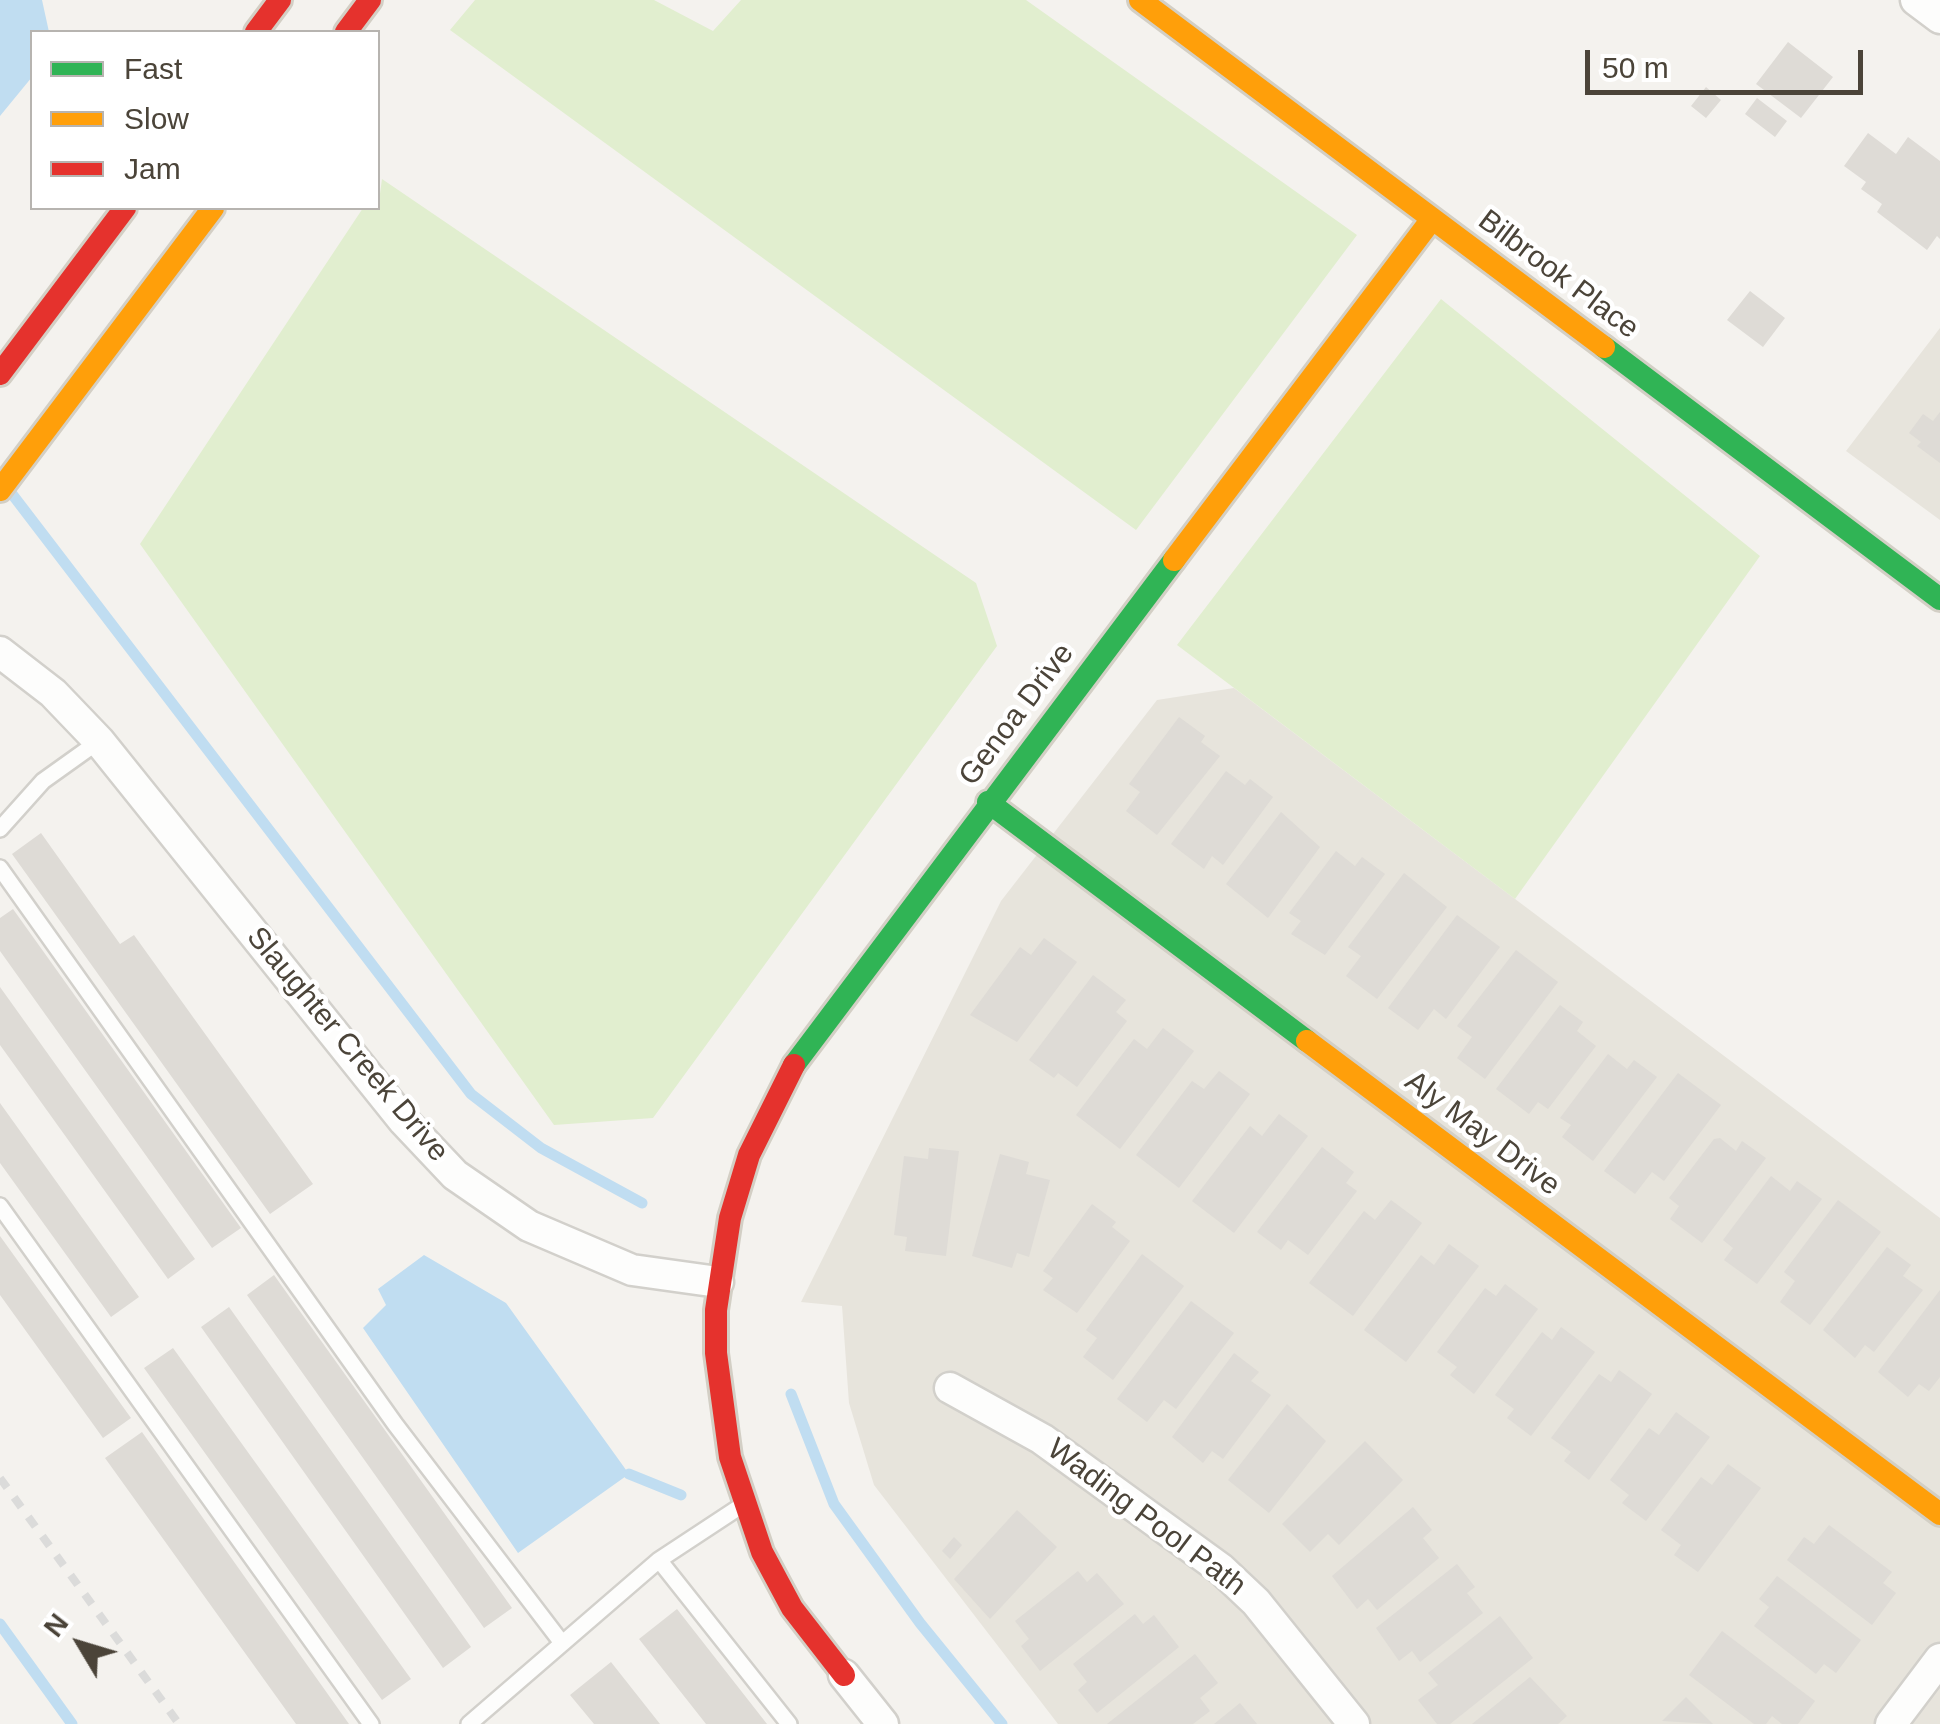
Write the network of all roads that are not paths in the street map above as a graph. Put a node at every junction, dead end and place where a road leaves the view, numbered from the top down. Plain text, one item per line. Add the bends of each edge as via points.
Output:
1 (280, 0) edge
2 (370, 0) edge
3 (1140, 0) edge
4 (1916, 0) edge
5 (1940, 18) edge
6 (258, 30) edge
7 (348, 30) edge
8 (124, 210) edge
9 (210, 210) edge
10 (1432, 219) junction
11 (0, 374) edge
12 (0, 490) edge
13 (1940, 599) edge
14 (0, 652) edge
15 (98, 741) junction
16 (988, 802) junction
17 (0, 829) edge
18 (0, 868) edge
19 (0, 1206) edge
20 (718, 1282) junction
21 (950, 1388) dead end
22 (744, 1504) junction
23 (1940, 1514) edge
24 (659, 1560) junction
25 (562, 1644) junction
26 (1940, 1659) edge
27 (844, 1675) joint
28 (371, 1724) edge
29 (469, 1724) edge
30 (788, 1724) edge
31 (883, 1724) edge
32 (1354, 1724) edge
33 (1891, 1724) edge

1 - 6 street
2 - 7 street
3 - 10 street, Bilbrook Place
4 - 5 street
8 - 11 street
9 - 12 street
10 - 13 street, Bilbrook Place
10 - 16 street, Genoa Drive
14 - 15 street, Slaughter Creek Drive via 54,694
15 - 17 lane via 43,781
15 - 20 street, Slaughter Creek Drive via 404,1121 455,1175 529,1226 632,1270
16 - 20 street, Genoa Drive via 776,1095 749,1155
16 - 23 street, Aly May Drive
18 - 25 lane via 395,1424
19 - 28 lane
20 - 22 street via 720,1402
21 - 32 street, Wading Pool Path via 1042,1439 1222,1568
22 - 24 lane
22 - 27 street via 792,1608
24 - 25 lane
24 - 30 lane
25 - 29 lane
26 - 33 street
27 - 31 street

